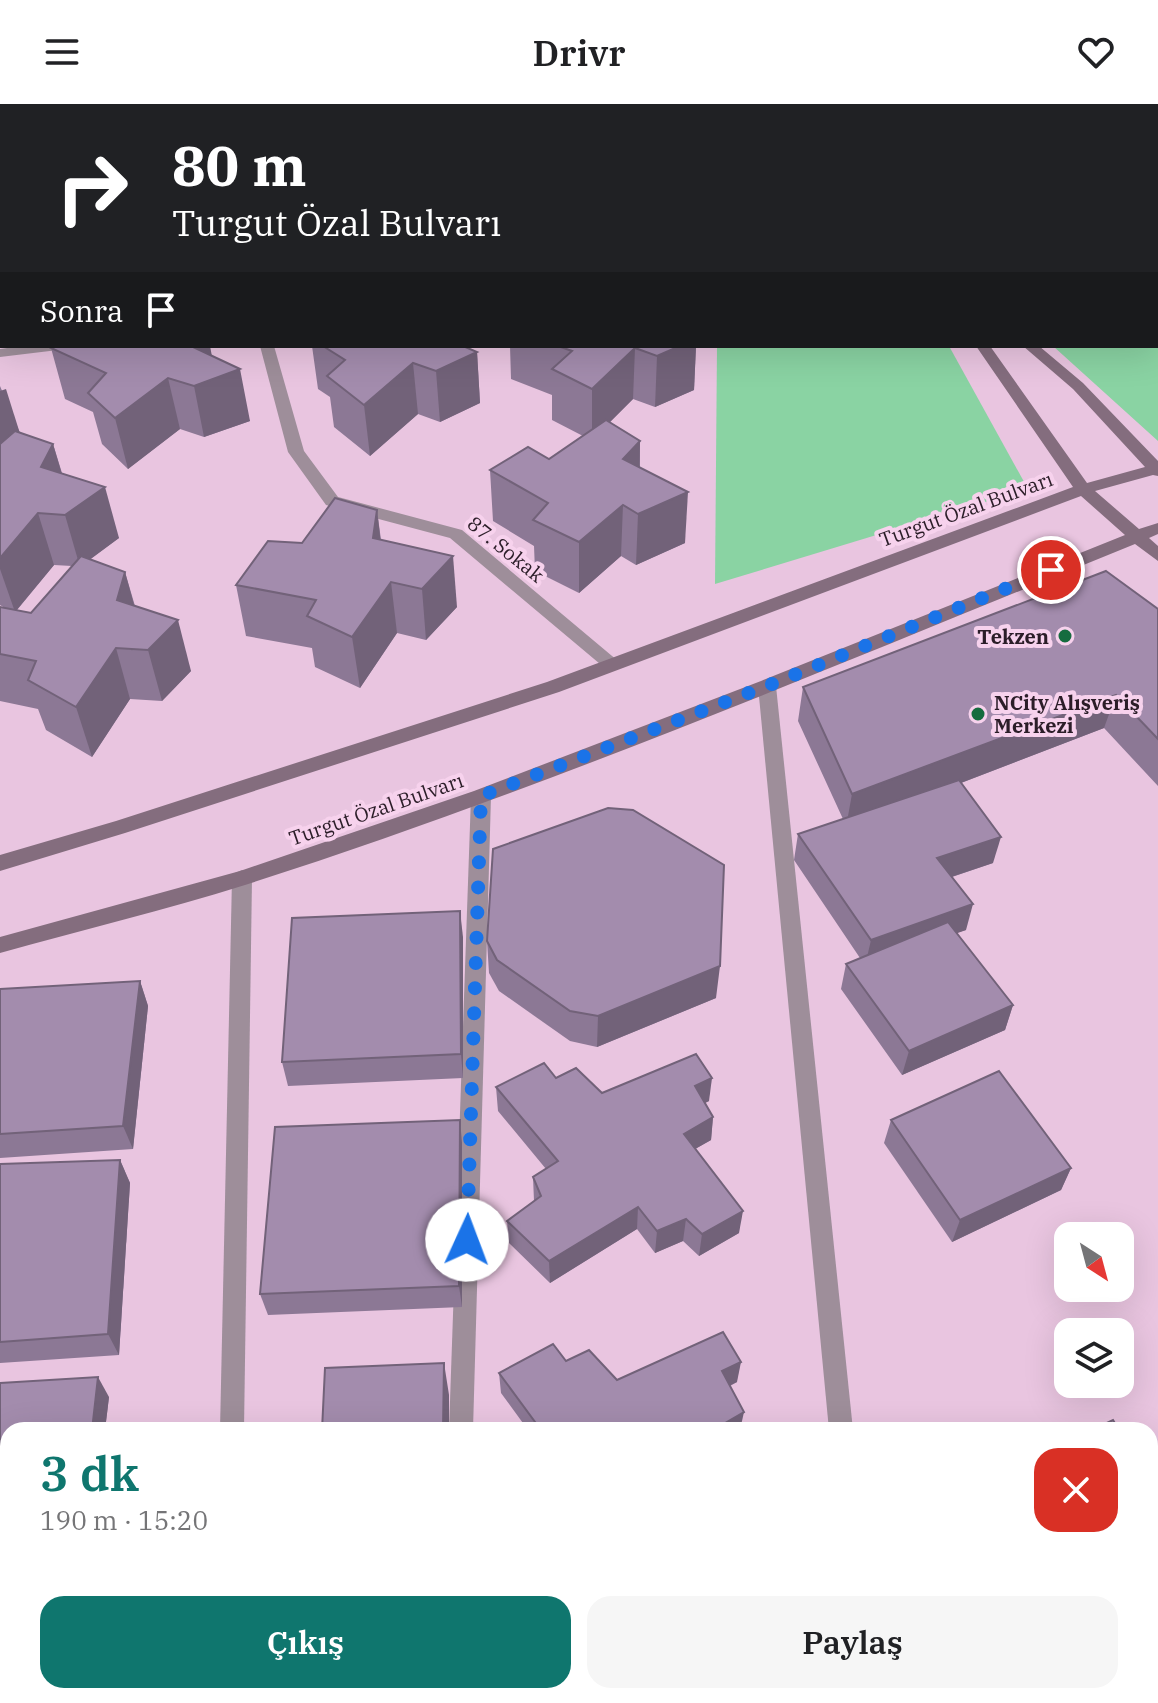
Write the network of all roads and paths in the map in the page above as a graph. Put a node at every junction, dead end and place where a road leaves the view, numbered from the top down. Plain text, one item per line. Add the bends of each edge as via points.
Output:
1 (41, 348) edge
2 (268, 348) edge
3 (984, 348) edge
4 (1032, 348) edge
5 (0, 353) edge
6 (1157, 469) edge
7 (1083, 489) junction
8 (1158, 528) edge
9 (1136, 535) junction
10 (1158, 555) edge
11 (612, 665) junction
12 (767, 686) junction
13 (481, 796) junction
14 (0, 863) edge
15 (242, 878) junction
16 (0, 945) edge
17 (232, 1422) edge
18 (461, 1422) edge
19 (840, 1422) edge

1 - 5 street
2 - 11 street, 87. Sokak via 296,452 332,501 456,534
3 - 7 main road
4 - 6 main road via 1078,386
6 - 7 main road, Turgut Özal Bulvarı
7 - 9 main road
7 - 11 main road, Turgut Özal Bulvarı
8 - 9 main road, Turgut Özal Bulvarı
9 - 10 main road
9 - 12 main road, Turgut Özal Bulvarı
11 - 14 main road, Turgut Özal Bulvarı
12 - 13 main road, Turgut Özal Bulvarı
12 - 19 street
13 - 15 main road, Turgut Özal Bulvarı
13 - 18 street
15 - 16 main road, Turgut Özal Bulvarı
15 - 17 street

